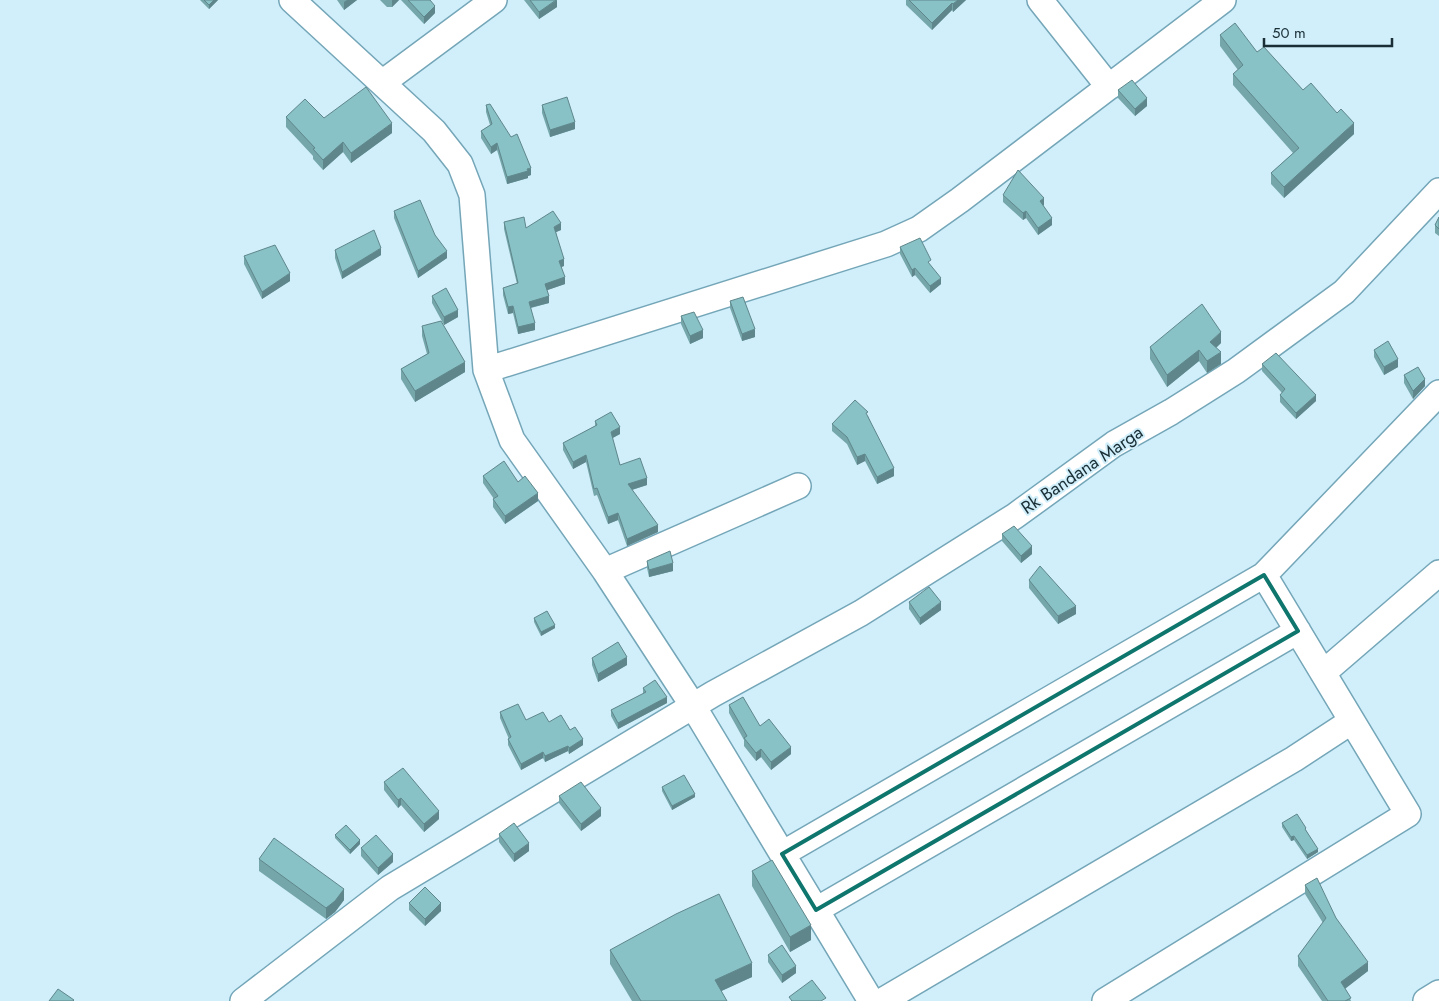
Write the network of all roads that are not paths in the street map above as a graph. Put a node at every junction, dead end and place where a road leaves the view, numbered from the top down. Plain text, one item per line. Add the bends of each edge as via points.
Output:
1 (292, 0) edge
2 (494, 0) edge
3 (1040, 0) edge
4 (1224, 0) edge
5 (382, 83) junction
6 (1109, 87) junction
7 (1439, 191) edge
8 (486, 370) junction
9 (1439, 393) edge
10 (798, 486) dead end
11 (605, 571) junction
12 (1439, 573) edge
13 (1264, 576) junction
14 (1298, 631) junction
15 (1323, 673) junction
16 (693, 706) junction
17 (1352, 721) junction
18 (782, 854) junction
19 (816, 910) junction
20 (1439, 993) edge
21 (243, 1001) edge
22 (871, 1001) edge
23 (882, 1001) edge
24 (1105, 1001) edge
25 (1426, 1001) edge

1 - 5 street
2 - 5 street
3 - 6 street
4 - 6 street
5 - 8 street via 434,131 460,164 472,195
6 - 8 street via 919,229 886,244
7 - 16 street, Rk Bandana Marga via 1344,292 1236,372 1114,444 1015,516 861,613
8 - 11 street via 512,440
9 - 13 street
10 - 11 street
11 - 16 street
12 - 15 street
13 - 14 street
13 - 18 street
14 - 15 street
14 - 19 street
15 - 17 street
16 - 18 street
16 - 21 street, Rk Bandana Marga via 390,888
17 - 23 street via 1294,759
17 - 24 street via 1408,814
18 - 19 street
19 - 22 street
20 - 25 street

